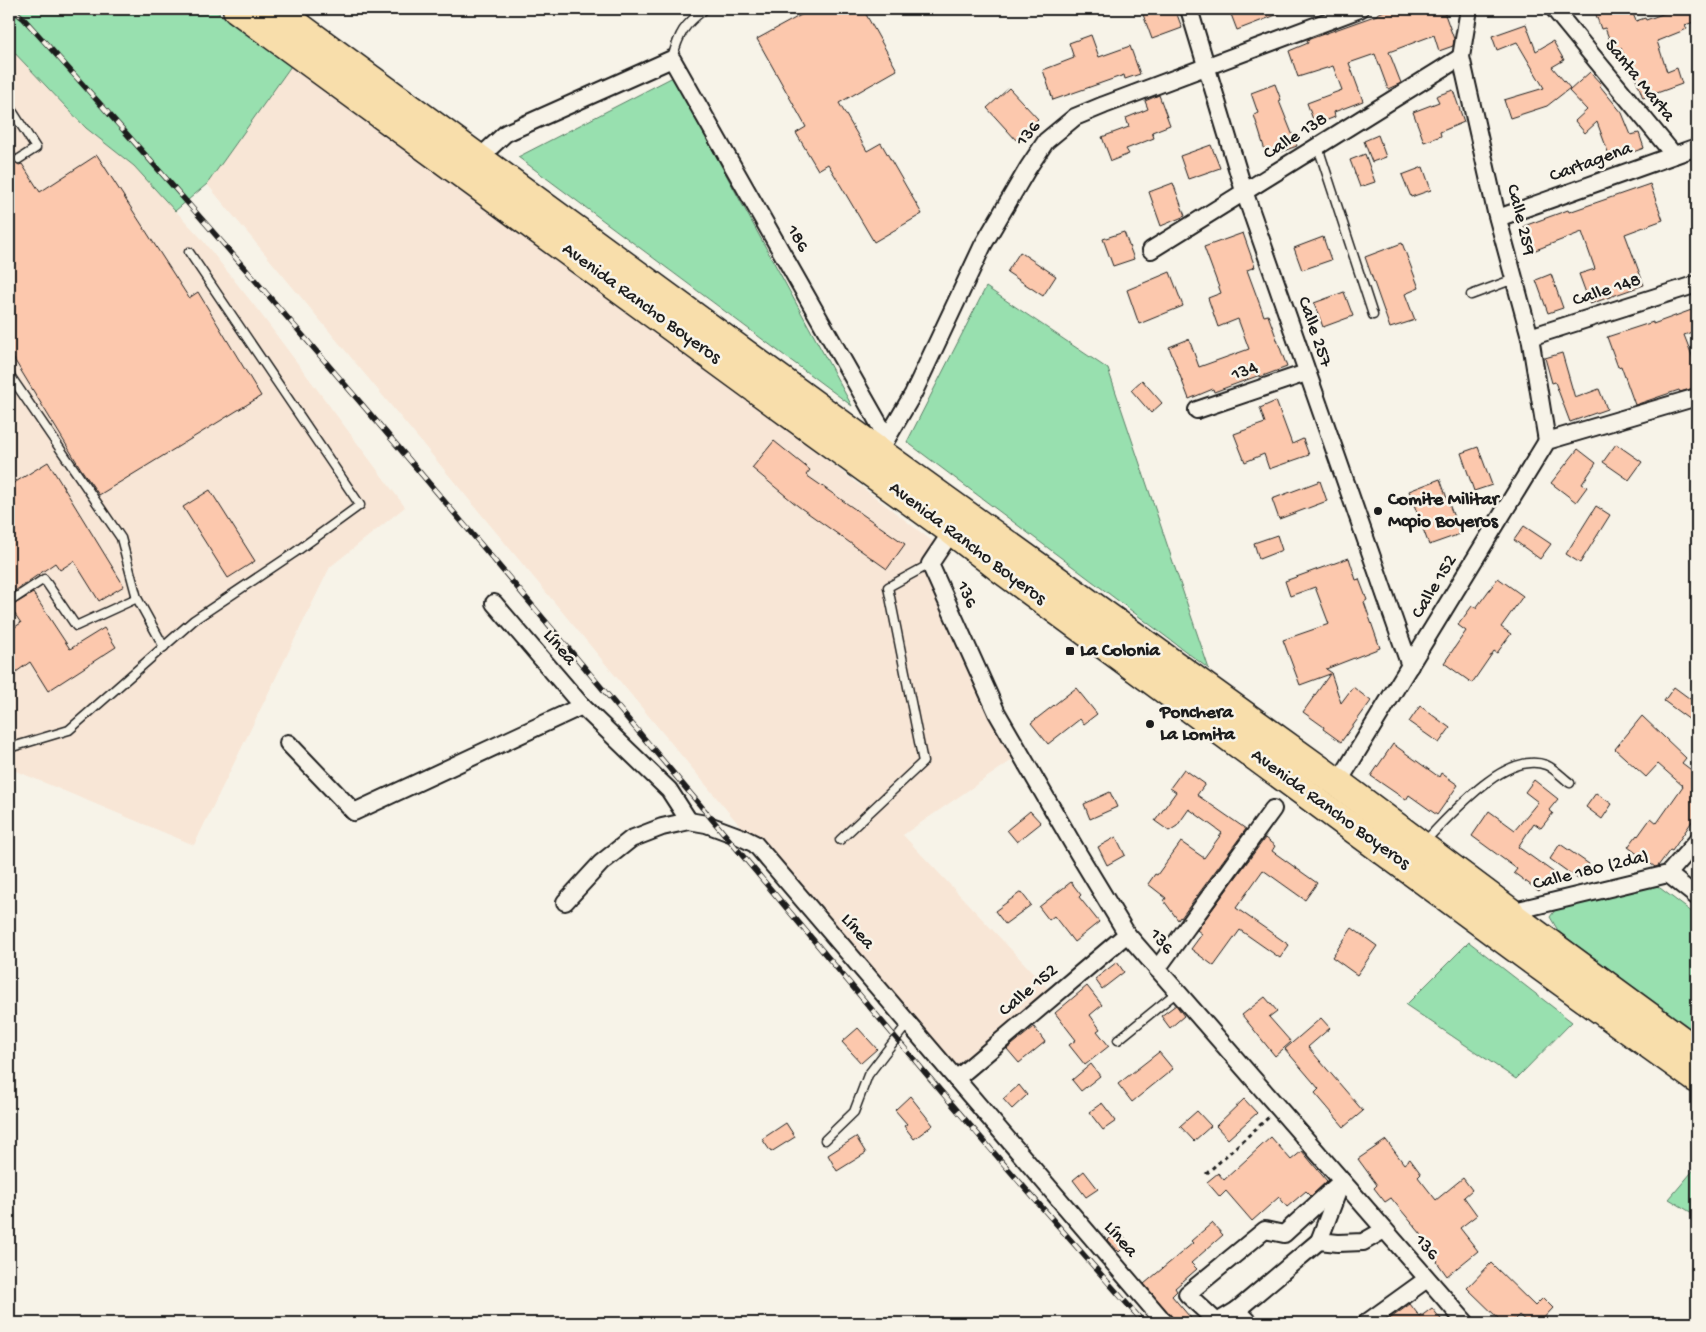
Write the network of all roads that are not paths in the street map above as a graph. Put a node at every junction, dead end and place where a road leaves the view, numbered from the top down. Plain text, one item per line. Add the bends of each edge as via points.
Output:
1 (238, 9) edge
2 (275, 9) edge
3 (705, 9) edge
4 (1189, 9) edge
5 (1360, 9) edge
6 (1469, 9) edge
7 (1554, 9) edge
8 (1461, 57) junction
9 (672, 59) junction
10 (1206, 67) junction
11 (9, 106) edge
12 (1318, 147) junction
13 (1697, 147) edge
14 (1674, 155) junction
15 (480, 158) junction
16 (19, 159) dead end
17 (1244, 191) junction
18 (1498, 218) junction
19 (1151, 250) dead end
20 (189, 252) dead end
21 (1514, 279) junction
22 (1697, 284) edge
23 (1470, 295) dead end
24 (1373, 315) dead end
25 (1530, 337) junction
26 (1306, 372) junction
27 (9, 374) edge
28 (1697, 397) edge
29 (1197, 410) dead end
30 (1548, 441) junction
31 (883, 445) junction
32 (952, 531) junction
33 (930, 564) junction
34 (137, 598) junction
35 (9, 602) edge
36 (494, 603) dead end
37 (164, 647) junction
38 (1410, 666) junction
39 (582, 706) junction
40 (288, 743) dead end
41 (9, 748) edge
42 (1338, 783) junction
43 (1570, 783) dead end
44 (1272, 809) dead end
45 (689, 821) junction
46 (840, 840) dead end
47 (1697, 841) edge
48 (1420, 846) junction
49 (1668, 874) junction
50 (1697, 897) edge
51 (565, 902) dead end
52 (1510, 912) junction
53 (1127, 934) junction
54 (1157, 969) junction
55 (1177, 992) junction
56 (908, 1023) junction
57 (1118, 1040) dead end
58 (1697, 1052) edge
59 (956, 1079) junction
60 (1697, 1079) edge
61 (825, 1140) dead end
62 (1342, 1181) junction
63 (1384, 1230) junction
64 (1319, 1241) junction
65 (1427, 1279) junction
66 (1237, 1310) junction
67 (1164, 1323) edge
68 (1250, 1323) edge
69 (1366, 1323) edge
70 (1466, 1323) edge

1 - 32 highway, Avenida Rancho Boyeros
2 - 15 highway, Avenida Rancho Boyeros
3 - 9 lane via 687,23
4 - 10 street, Calle 257
5 - 10 street, 136
6 - 8 street, Calle 259
7 - 14 street, Santa Marta
8 - 12 street, Calle 138
8 - 18 street, Calle 259
9 - 15 street via 506,133
9 - 31 street, 186
10 - 17 street, Calle 257
10 - 31 street, 136 via 1075,117 1046,141 983,245 914,394
11 - 16 lane via 36,148
12 - 17 street, Calle 138
12 - 24 lane
13 - 14 street, Cartagena
14 - 18 street, Cartagena
15 - 31 highway, Avenida Rancho Boyeros
17 - 19 street, Calle 138
17 - 26 street, Calle 257
18 - 21 street, Calle 259
20 - 37 lane via 360,505 194,620
21 - 23 lane
21 - 25 street, Calle 259
22 - 25 street, Calle 148
25 - 30 street, Calle 259
26 - 29 street, 134
26 - 38 street, Calle 257
27 - 34 lane via 121,538
28 - 30 street
30 - 38 street, Calle 152
31 - 42 highway, Avenida Rancho Boyeros
32 - 33 street
32 - 60 highway, Avenida Rancho Boyeros
33 - 46 lane via 888,587 923,762
33 - 53 street, 136 via 997,713
34 - 35 lane via 76,626 44,579
34 - 37 lane
36 - 39 street, Línea
37 - 41 lane via 70,730
38 - 42 street, Calle 152
39 - 40 street via 354,812
39 - 45 street, Línea via 668,790
42 - 48 highway, Avenida Rancho Boyeros
43 - 48 lane via 1546,765 1525,763 1501,772 1481,785
44 - 54 street
45 - 51 street via 631,839 601,863
45 - 56 street, Línea via 706,824 755,844
47 - 49 street, Calle 180 (2da)
48 - 52 highway, Avenida Rancho Boyeros
49 - 50 street
49 - 52 street, Calle 180 (2da)
52 - 58 highway, Avenida Rancho Boyeros via 1505,911
53 - 54 street, 136
53 - 59 street, Calle 152
54 - 55 street, 136
55 - 57 lane
55 - 62 street, 136
56 - 59 street, Línea
56 - 61 lane via 868,1075 854,1112
59 - 67 street, Línea
62 - 63 street, 136
62 - 64 street
62 - 66 street via 1284,1234 1265,1230 1187,1294 1217,1322
63 - 64 street via 1363,1242
63 - 65 street, 136
64 - 66 street
65 - 69 street
65 - 70 street, 136
66 - 68 street

